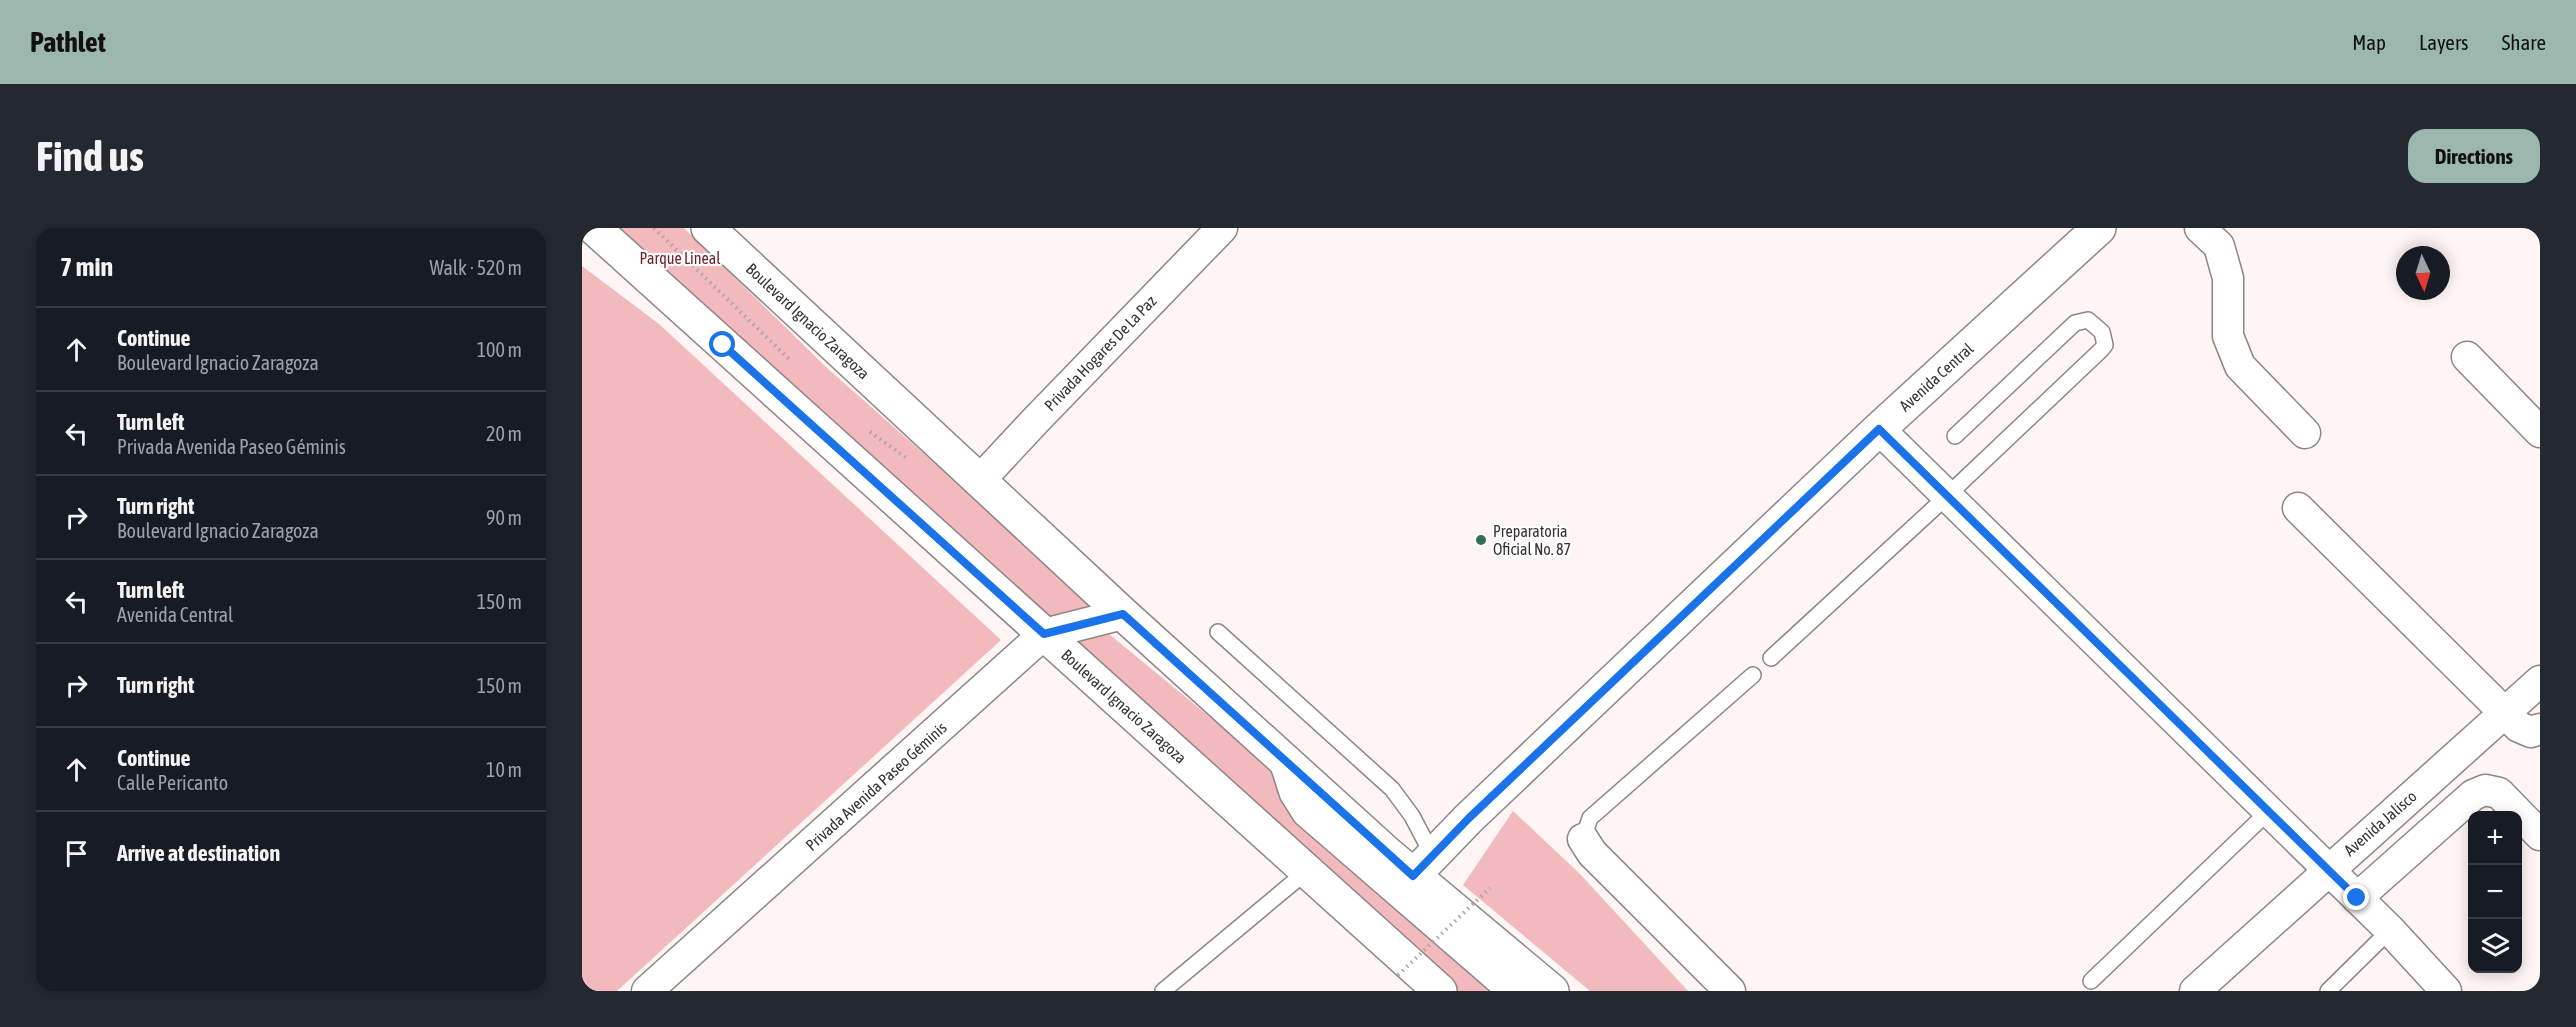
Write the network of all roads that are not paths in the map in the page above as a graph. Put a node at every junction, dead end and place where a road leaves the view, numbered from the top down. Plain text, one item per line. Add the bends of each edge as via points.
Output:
1 (594, 228) edge
2 (708, 228) edge
3 (1222, 228) edge
4 (2200, 228) edge
5 (2089, 231) edge
6 (2467, 357) dead end
7 (1879, 429) junction
8 (2540, 432) edge
9 (2305, 433) dead end
10 (1955, 436) dead end
11 (980, 480) junction
12 (1947, 496) junction
13 (2298, 508) dead end
14 (1123, 614) junction
15 (1218, 632) dead end
16 (1044, 634) junction
17 (1771, 658) dead end
18 (1753, 675) dead end
19 (2540, 681) edge
20 (2504, 714) junction
21 (2540, 729) edge
22 (1287, 764) junction
23 (2269, 811) junction
24 (2540, 835) edge
25 (1583, 838) joint
26 (1423, 866) junction
27 (2328, 869) junction
28 (1307, 871) junction
29 (2357, 898) junction
30 (2390, 930) junction
31 (2091, 981) dead end
32 (647, 991) edge
33 (1163, 991) edge
34 (1440, 991) edge
35 (1516, 991) edge
36 (1552, 991) edge
37 (1730, 991) edge
38 (2195, 991) edge
39 (2328, 991) edge
40 (2446, 991) edge

1 - 16 main road, Boulevard Ignacio Zaragoza
2 - 11 main road, Boulevard Ignacio Zaragoza
3 - 11 street, Privada Hogares De La Paz
4 - 9 street via 2219,246 2228,278 2228,336 2240,366
5 - 7 main road, Avenida Central
6 - 8 street
7 - 12 street
7 - 26 main road, Avenida Central
10 - 12 lane via 2075,322 2088,320 2102,332 2105,345 2101,350
11 - 14 main road, Boulevard Ignacio Zaragoza
12 - 17 lane
12 - 23 street
13 - 20 street
14 - 16 street, Privada Avenida Paseo Géminis
14 - 22 main road, Boulevard Ignacio Zaragoza
15 - 26 lane via 1392,789 1412,816
16 - 28 main road, Boulevard Ignacio Zaragoza
16 - 32 street, Privada Avenida Paseo Géminis
18 - 25 lane via 1590,818
19 - 20 street, Avenida Jalisco
20 - 21 street via 2531,732
20 - 27 street, Avenida Jalisco
22 - 26 main road, Boulevard Ignacio Zaragoza
22 - 35 main road via 1296,792 1308,811
23 - 27 street
23 - 31 lane
24 - 29 street via 2499,793 2485,790 2473,795
25 - 37 street via 1592,853
26 - 36 main road, Boulevard Ignacio Zaragoza
27 - 29 street
27 - 38 street, Avenida Jalisco
28 - 33 lane
28 - 34 main road, Boulevard Ignacio Zaragoza
29 - 30 street
30 - 39 lane
30 - 40 street

